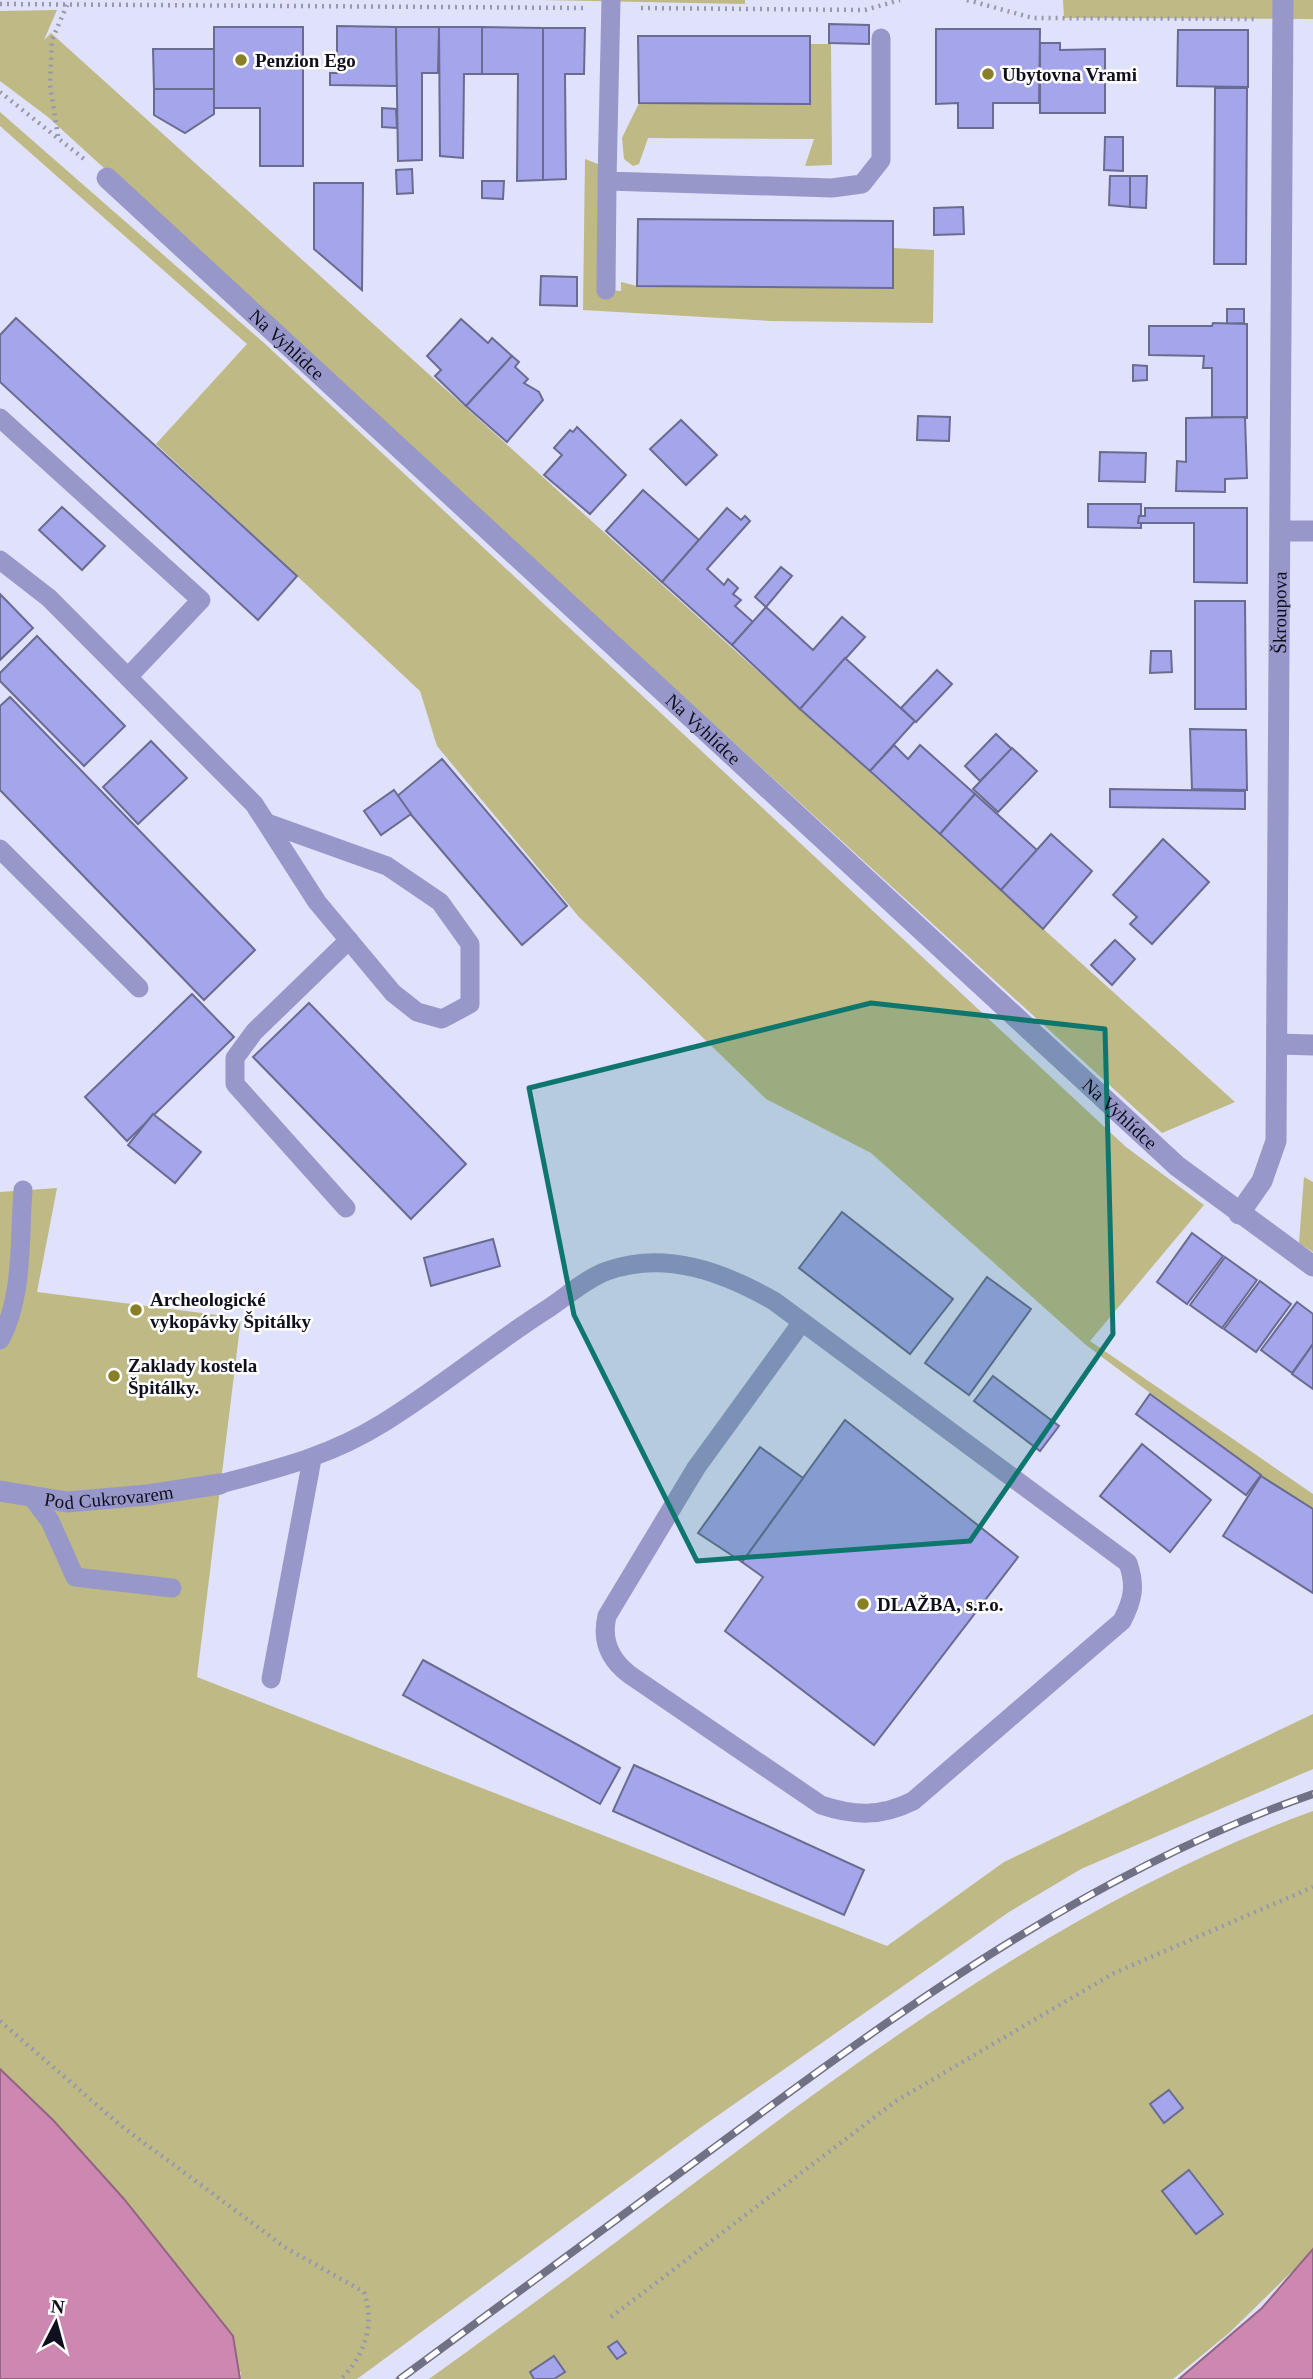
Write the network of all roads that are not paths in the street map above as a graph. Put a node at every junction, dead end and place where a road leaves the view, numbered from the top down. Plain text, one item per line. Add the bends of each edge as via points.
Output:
1 (611, 4) edge
2 (1283, 10) edge
3 (881, 38) dead end
4 (107, 178) road end
5 (607, 181) junction
6 (606, 290) dead end
7 (0, 418) edge
8 (1282, 531) junction
9 (1313, 531) edge
10 (0, 560) edge
11 (128, 677) junction
12 (267, 823) junction
13 (0, 849) edge
14 (349, 940) junction
15 (139, 988) dead end
16 (1277, 1044) junction
17 (1313, 1045) edge
18 (23, 1190) dead end
19 (346, 1208) dead end
20 (1239, 1214) junction
21 (1313, 1266) edge
22 (802, 1322) junction
23 (0, 1340) edge
24 (312, 1460) junction
25 (220, 1484) joint
26 (0, 1491) edge
27 (32, 1497) junction
28 (172, 1588) dead end
29 (271, 1679) dead end

1 - 5 lane
2 - 8 street, Škroupova
3 - 5 lane via 881,160 862,184 832,188
4 - 20 street, Na Vyhlídce via 1157,1148
5 - 6 lane
7 - 11 lane via 201,600
8 - 9 street
8 - 16 street, Škroupova
10 - 11 lane via 49,598
11 - 12 lane via 254,804
12 - 14 lane via 317,902
12 - 14 lane via 387,866 440,902 470,944 470,1004 442,1019 417,1012 393,993
13 - 15 lane
14 - 19 lane via 254,1032 235,1058 234,1084
16 - 17 street
16 - 20 street, Škroupova via 1273,1151 1262,1181
18 - 23 lane via 16,1294
20 - 21 street, Na Vyhlídce
22 - 22 lane via 696,1468 607,1616 606,1641 610,1655 624,1671 821,1805 853,1815 893,1811 913,1801 1122,1621 1134,1592 1133,1577 1128,1563
22 - 24 lane via 753,1289 709,1270 678,1265 624,1266 604,1272 498,1340 385,1422
24 - 25 lane
24 - 29 lane
25 - 27 street, Pod Cukrovarem via 67,1502
26 - 27 street, Pod Cukrovarem
27 - 28 lane via 50,1521 75,1577

